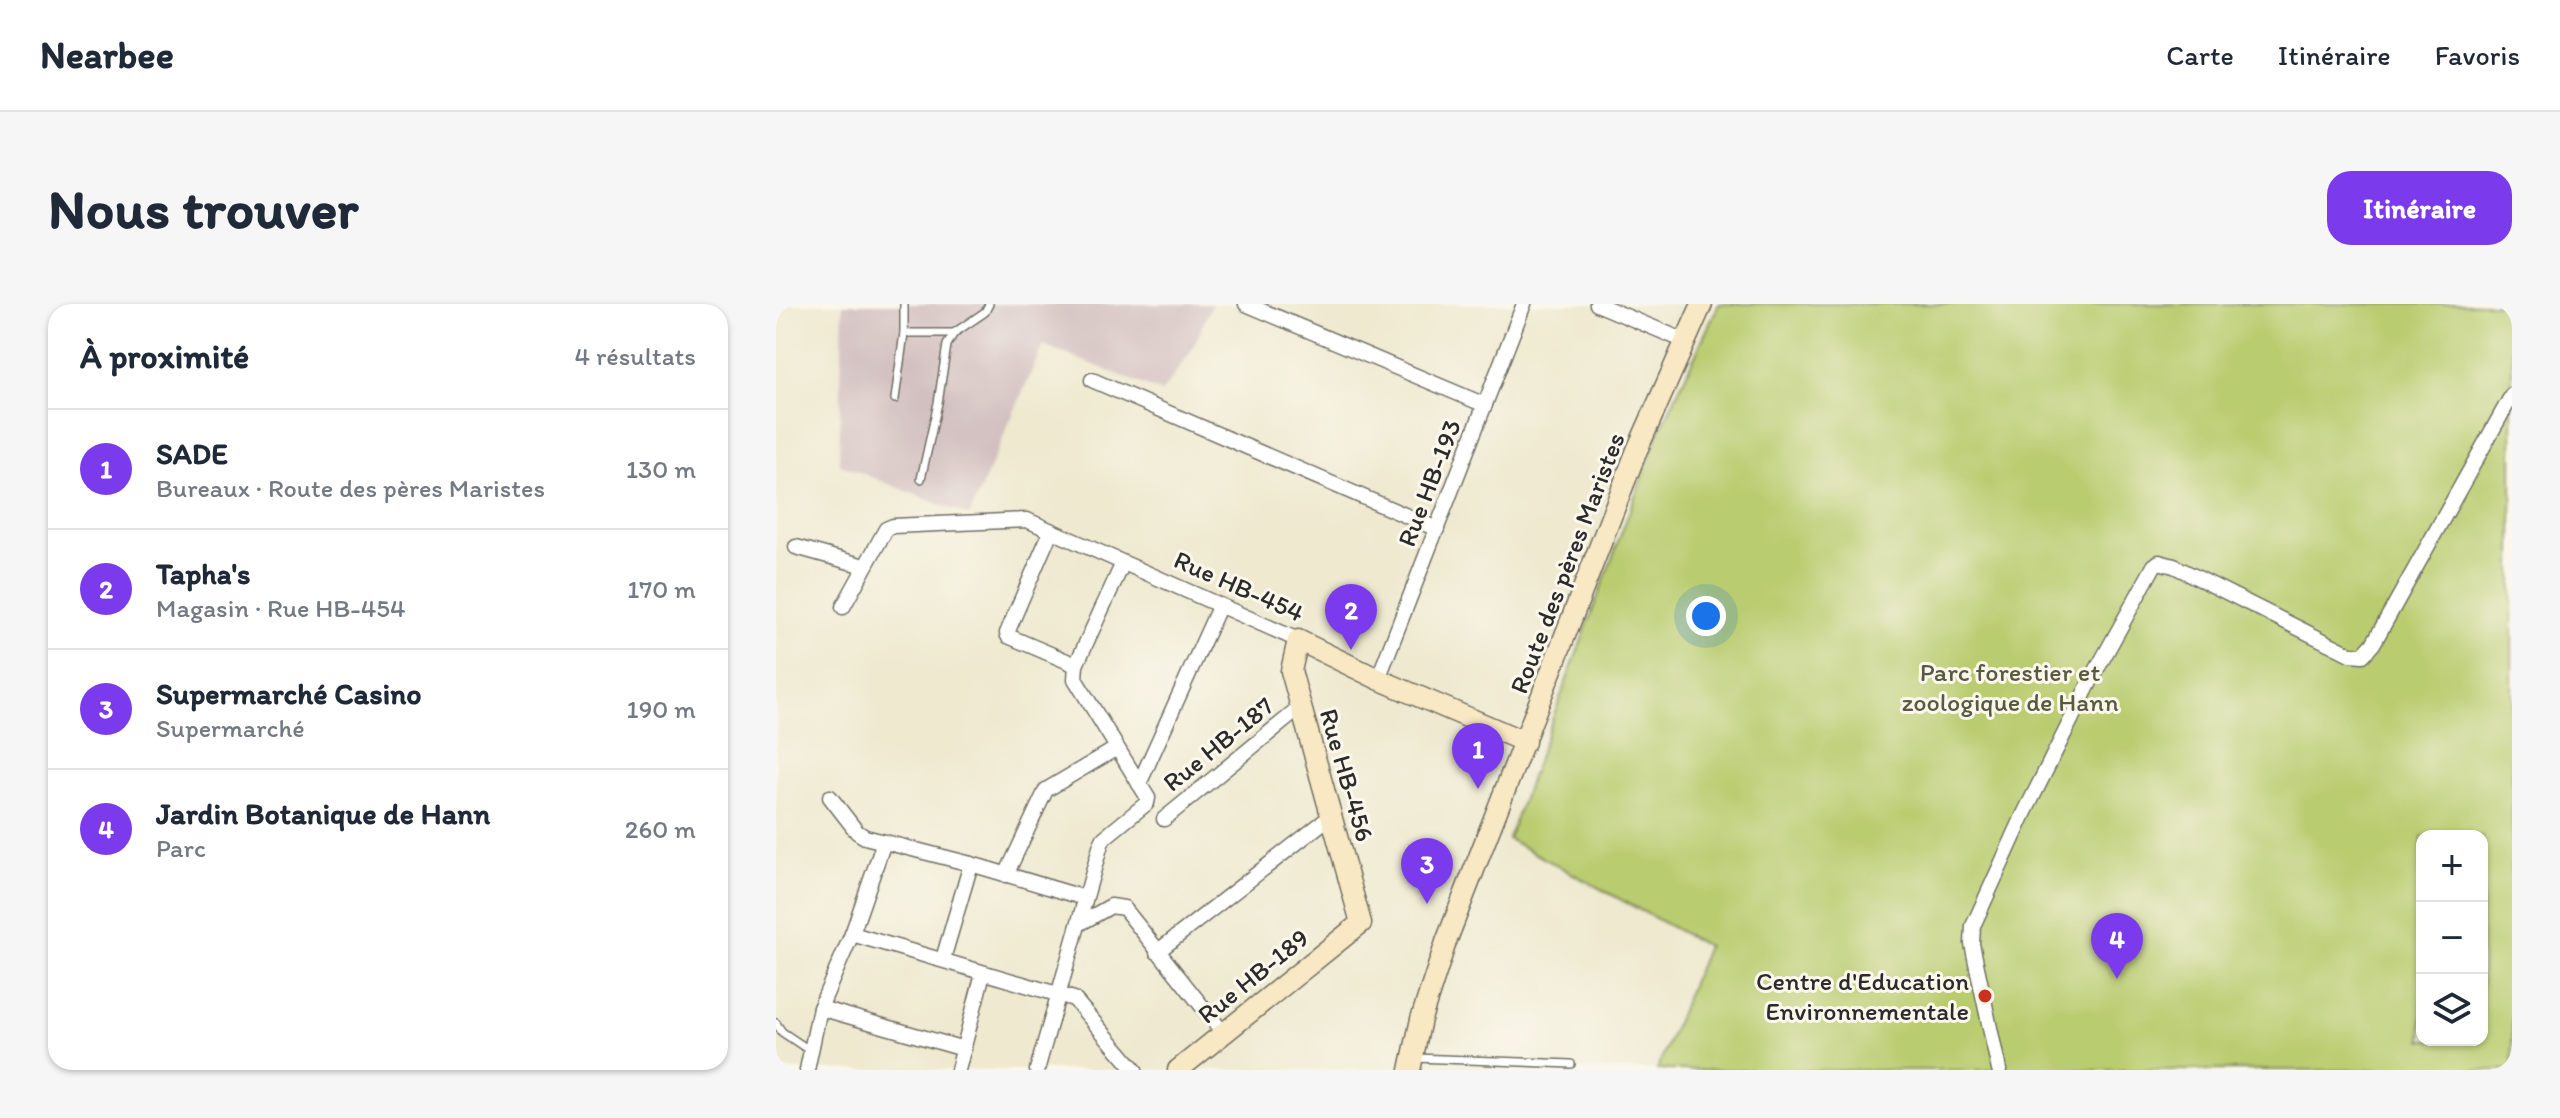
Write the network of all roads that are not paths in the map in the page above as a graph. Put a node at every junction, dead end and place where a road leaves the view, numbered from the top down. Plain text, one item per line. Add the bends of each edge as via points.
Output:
1 (904, 304) edge
2 (989, 304) edge
3 (1246, 304) edge
4 (1524, 304) edge
5 (1597, 304) edge
6 (1702, 304) edge
7 (904, 333) junction
8 (954, 333) junction
9 (1685, 341) junction
10 (1092, 380) dead end
11 (2512, 395) edge
12 (895, 399) dead end
13 (1485, 405) junction
14 (921, 479) dead end
15 (1437, 529) junction
16 (1051, 531) junction
17 (796, 547) dead end
18 (1123, 563) junction
19 (864, 566) junction
20 (843, 607) dead end
21 (1219, 607) junction
22 (1298, 640) junction
23 (1076, 665) junction
24 (1378, 679) junction
25 (1301, 707) junction
26 (1525, 742) junction
27 (1117, 748) junction
28 (1139, 784) junction
29 (830, 797) dead end
30 (1331, 816) junction
31 (1164, 819) dead end
32 (884, 842) junction
33 (971, 864) junction
34 (1006, 875) junction
35 (1085, 898) junction
36 (1361, 923) joint
37 (1079, 924) junction
38 (852, 934) junction
39 (1157, 952) junction
40 (943, 959) junction
41 (983, 973) junction
42 (1057, 994) junction
43 (820, 1008) junction
44 (776, 1023) edge
45 (1224, 1034) junction
46 (964, 1049) junction
47 (809, 1050) junction
48 (1412, 1064) edge
49 (1571, 1064) dead end
50 (807, 1070) edge
51 (958, 1070) edge
52 (1037, 1070) edge
53 (1135, 1070) edge
54 (1178, 1070) edge
55 (1999, 1070) edge

1 - 7 lane
2 - 8 lane
3 - 13 street
4 - 13 street, Rue HB-193
5 - 9 street
6 - 9 street, Route des pères Maristes
7 - 8 lane
7 - 12 lane
8 - 14 lane via 947,345
9 - 26 street, Route des pères Maristes via 1637,450
10 - 15 street
11 - 55 street via 2363,655 2350,654 2174,566 2154,566 2091,680 1973,926 1972,944
13 - 15 street, Rue HB-193
15 - 24 street, Rue HB-193
16 - 18 street, Rue HB-454
16 - 19 street, Rue HB-454 via 1027,520 893,526 881,534
16 - 23 street via 1007,633
17 - 19 street
18 - 21 street, Rue HB-454
18 - 23 street
19 - 20 street
21 - 22 street, Rue HB-454
21 - 28 street
22 - 24 street, Rue HB-454
22 - 25 street, Rue HB-456 via 1291,671
23 - 27 street via 1075,679
24 - 26 street, Rue HB-454
25 - 30 street, Rue HB-456
25 - 31 street, Rue HB-187
26 - 48 street, Route des pères Maristes via 1446,942
27 - 28 street
27 - 34 street via 1046,790
28 - 35 street via 1148,798 1146,807 1104,838
29 - 32 street via 857,832
30 - 36 street, Rue HB-456
30 - 39 street
32 - 33 street
32 - 38 street
33 - 34 street
33 - 40 street
34 - 35 street
35 - 37 street
36 - 45 street, Rue HB-189
37 - 39 street via 1111,906 1124,908
37 - 42 street
38 - 40 street
38 - 43 street
39 - 45 street
40 - 41 street
41 - 42 street
41 - 46 street
42 - 52 street
42 - 53 street via 1074,999
43 - 46 street
43 - 47 street
44 - 47 lane
45 - 54 street, Rue HB-189
46 - 51 street
47 - 50 street
48 - 49 lane

